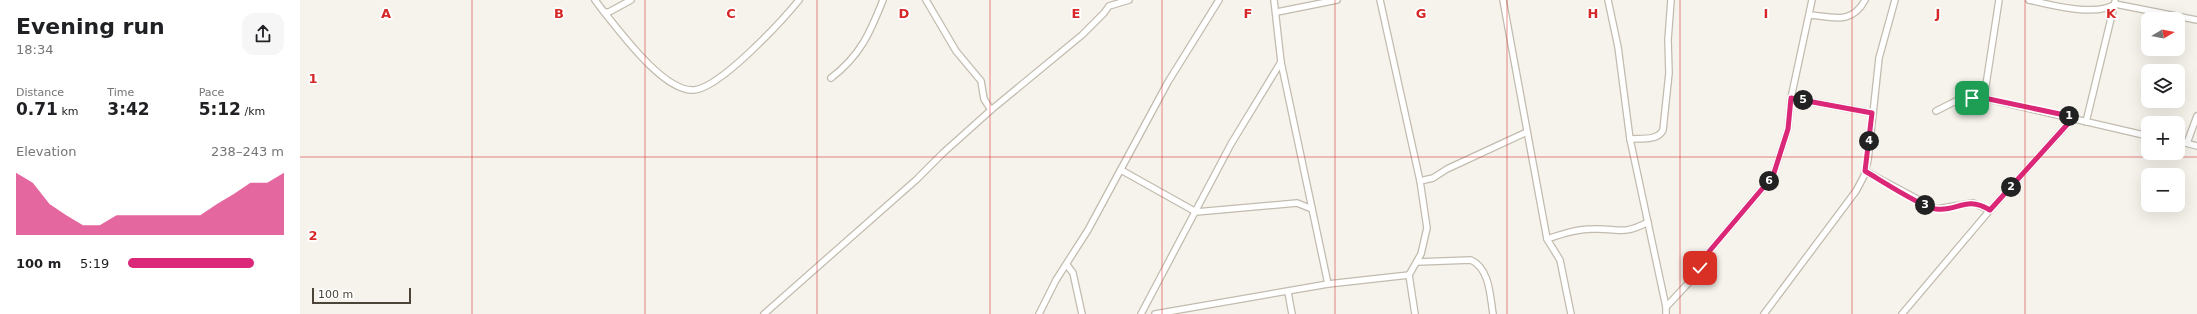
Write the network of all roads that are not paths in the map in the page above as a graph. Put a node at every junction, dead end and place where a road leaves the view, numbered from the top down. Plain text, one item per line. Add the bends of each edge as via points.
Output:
1 (595, 0) edge
2 (631, 0) edge
3 (800, 0) edge
4 (883, 0) edge
5 (926, 0) edge
6 (1129, 0) edge
7 (1219, 0) edge
8 (1274, 0) edge
9 (1337, 0) edge
10 (1380, 0) edge
11 (1503, 0) edge
12 (1608, 0) edge
13 (1671, 0) edge
14 (1812, 0) edge
15 (1865, 0) edge
16 (1895, 0) edge
17 (1999, 0) edge
18 (2029, 0) edge
19 (2115, 2) edge
20 (604, 12) junction
21 (1277, 12) junction
22 (1810, 15) junction
23 (2197, 20) edge
24 (1281, 62) junction
25 (831, 78) dead end
26 (1791, 98) junction
27 (1984, 98) junction
28 (991, 110) junction
29 (1936, 110) dead end
30 (1872, 113) junction
31 (2197, 116) edge
32 (2074, 117) junction
33 (2086, 122) junction
34 (1527, 132) junction
35 (2141, 134) edge
36 (1630, 139) junction
37 (2187, 143) joint
38 (2197, 146) edge
39 (1121, 170) junction
40 (1865, 171) junction
41 (1420, 181) junction
42 (1312, 209) junction
43 (1990, 210) junction
44 (1196, 212) junction
45 (1648, 222) junction
46 (1547, 239) junction
47 (1416, 262) junction
48 (1067, 265) junction
49 (1409, 275) junction
50 (1328, 284) junction
51 (1288, 292) junction
52 (1666, 307) junction
53 (764, 314) edge
54 (1039, 314) edge
55 (1082, 314) edge
56 (1141, 314) edge
57 (1155, 314) edge
58 (1292, 314) edge
59 (1415, 314) edge
60 (1493, 314) edge
61 (1571, 314) edge
62 (1666, 314) edge
63 (1764, 314) edge
64 (1902, 314) edge

1 - 20 street
2 - 20 street via 609,12
3 - 20 street via 729,71 695,90 686,89 667,79 634,51
4 - 25 street via 859,50 846,66
5 - 28 street via 956,50 981,81 984,99
6 - 28 street via 1109,6 1082,35
7 - 39 street via 1168,82
8 - 21 street
9 - 21 street
10 - 41 street
11 - 34 street
12 - 36 street via 1618,46
13 - 36 street via 1669,73 1663,130 1661,135 1655,137
14 - 22 street
15 - 22 street via 1857,12 1846,18
16 - 30 street via 1879,58
17 - 27 street
18 - 19 street via 2096,10 2109,8
19 - 23 street
19 - 33 street
21 - 24 street
22 - 26 street
24 - 42 street
24 - 44 street via 1234,138
26 - 30 street
26 - 52 street via 1788,129 1773,176 1707,254 1695,276
27 - 29 street via 1960,99
27 - 32 street
28 - 53 street
30 - 40 street
31 - 37 street
32 - 33 street
32 - 43 street
33 - 35 street
34 - 41 street via 1433,178
34 - 46 street
36 - 45 street
37 - 38 street
39 - 44 street
39 - 48 street
40 - 43 street via 1936,210 1973,203
40 - 63 street via 1856,192
41 - 47 street via 1427,228 1424,246
42 - 44 street via 1297,203
42 - 50 street
43 - 64 street
44 - 56 street
45 - 46 street via 1635,229 1617,232 1587,229
45 - 52 street
46 - 61 street via 1560,260
47 - 49 street
47 - 60 street via 1471,260 1477,263 1487,281
48 - 54 street via 1056,280
48 - 55 street via 1073,273
49 - 50 street
49 - 59 street
50 - 51 street
51 - 57 street
51 - 58 street
52 - 62 street

